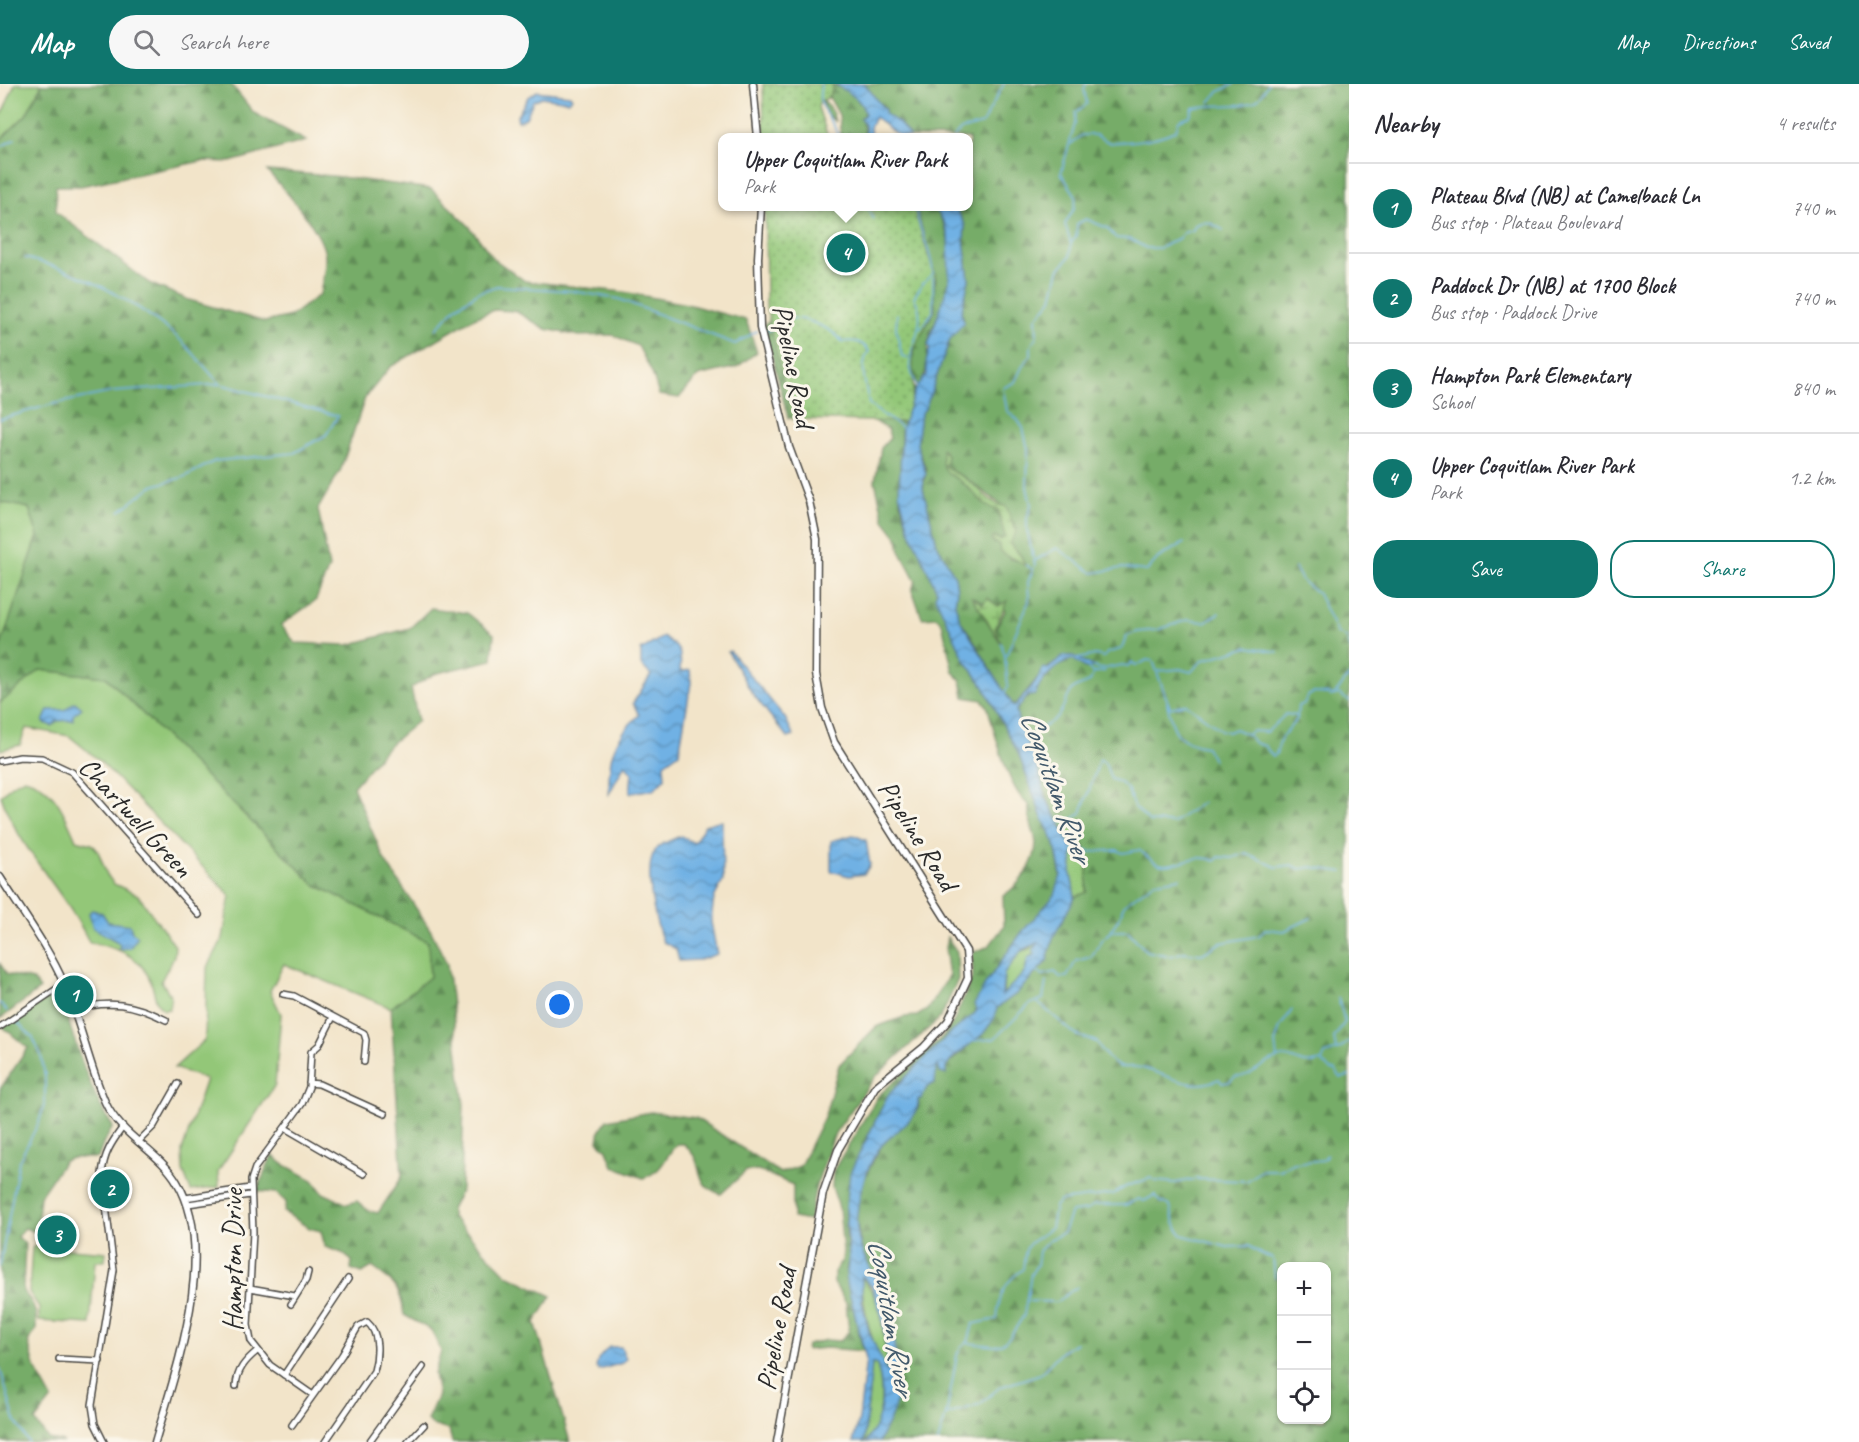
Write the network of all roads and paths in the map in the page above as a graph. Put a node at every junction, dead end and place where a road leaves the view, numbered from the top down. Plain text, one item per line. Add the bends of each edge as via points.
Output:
1 (753, 84) edge
2 (758, 133) edge
3 (762, 211) edge
4 (0, 761) edge
5 (0, 877) edge
6 (199, 915) dead end
7 (64, 984) junction
8 (283, 994) dead end
9 (74, 1010) junction
10 (333, 1017) junction
11 (166, 1020) dead end
12 (0, 1027) edge
13 (364, 1062) dead end
14 (309, 1083) junction
15 (178, 1084) dead end
16 (385, 1114) dead end
17 (123, 1127) junction
18 (285, 1128) junction
19 (138, 1142) junction
20 (364, 1174) dead end
21 (250, 1192) junction
22 (186, 1201) junction
23 (308, 1272) dead end
24 (348, 1279) dead end
25 (250, 1288) junction
26 (295, 1296) junction
27 (291, 1304) dead end
28 (257, 1351) junction
29 (59, 1359) dead end
30 (100, 1361) junction
31 (423, 1367) dead end
32 (284, 1375) junction
33 (236, 1386) dead end
34 (313, 1395) junction
35 (292, 1425) dead end
36 (424, 1425) dead end
37 (104, 1442) edge
38 (155, 1442) edge
39 (326, 1442) edge
40 (369, 1442) edge
41 (408, 1442) edge
42 (777, 1442) edge

1 - 2 street
3 - 42 street, Pipeline Road via 758,258 760,328 789,447 818,538 816,674 822,708 834,742 966,951 968,978 948,1021 924,1047 875,1087 831,1163 822,1192
4 - 6 street, Chartwell Green via 20,756 42,758 72,772
5 - 7 street
7 - 9 street
7 - 12 street
8 - 10 street
9 - 11 street via 92,1004 126,1004
9 - 17 street via 105,1102
10 - 13 street via 364,1033
10 - 14 street, Hampton Drive via 319,1045 311,1052
14 - 16 street
14 - 18 street, Hampton Drive via 302,1104
15 - 19 street via 154,1126
17 - 19 street
17 - 30 street via 110,1144 102,1174 114,1270
18 - 20 street
18 - 21 street, Hampton Drive via 255,1168
19 - 22 street via 168,1170
21 - 22 street
21 - 25 street, Hampton Drive
22 - 38 street via 194,1241 192,1279 184,1339
23 - 26 street
24 - 32 street
25 - 26 street
25 - 28 street, Hampton Drive via 248,1325
26 - 27 street
28 - 32 street, Hampton Drive
28 - 33 street via 237,1375
29 - 30 street
30 - 37 street via 92,1405 95,1424
31 - 40 street
32 - 34 street, Hampton Drive
34 - 35 street
34 - 39 street via 358,1327 367,1322 376,1339 374,1371
36 - 41 street

